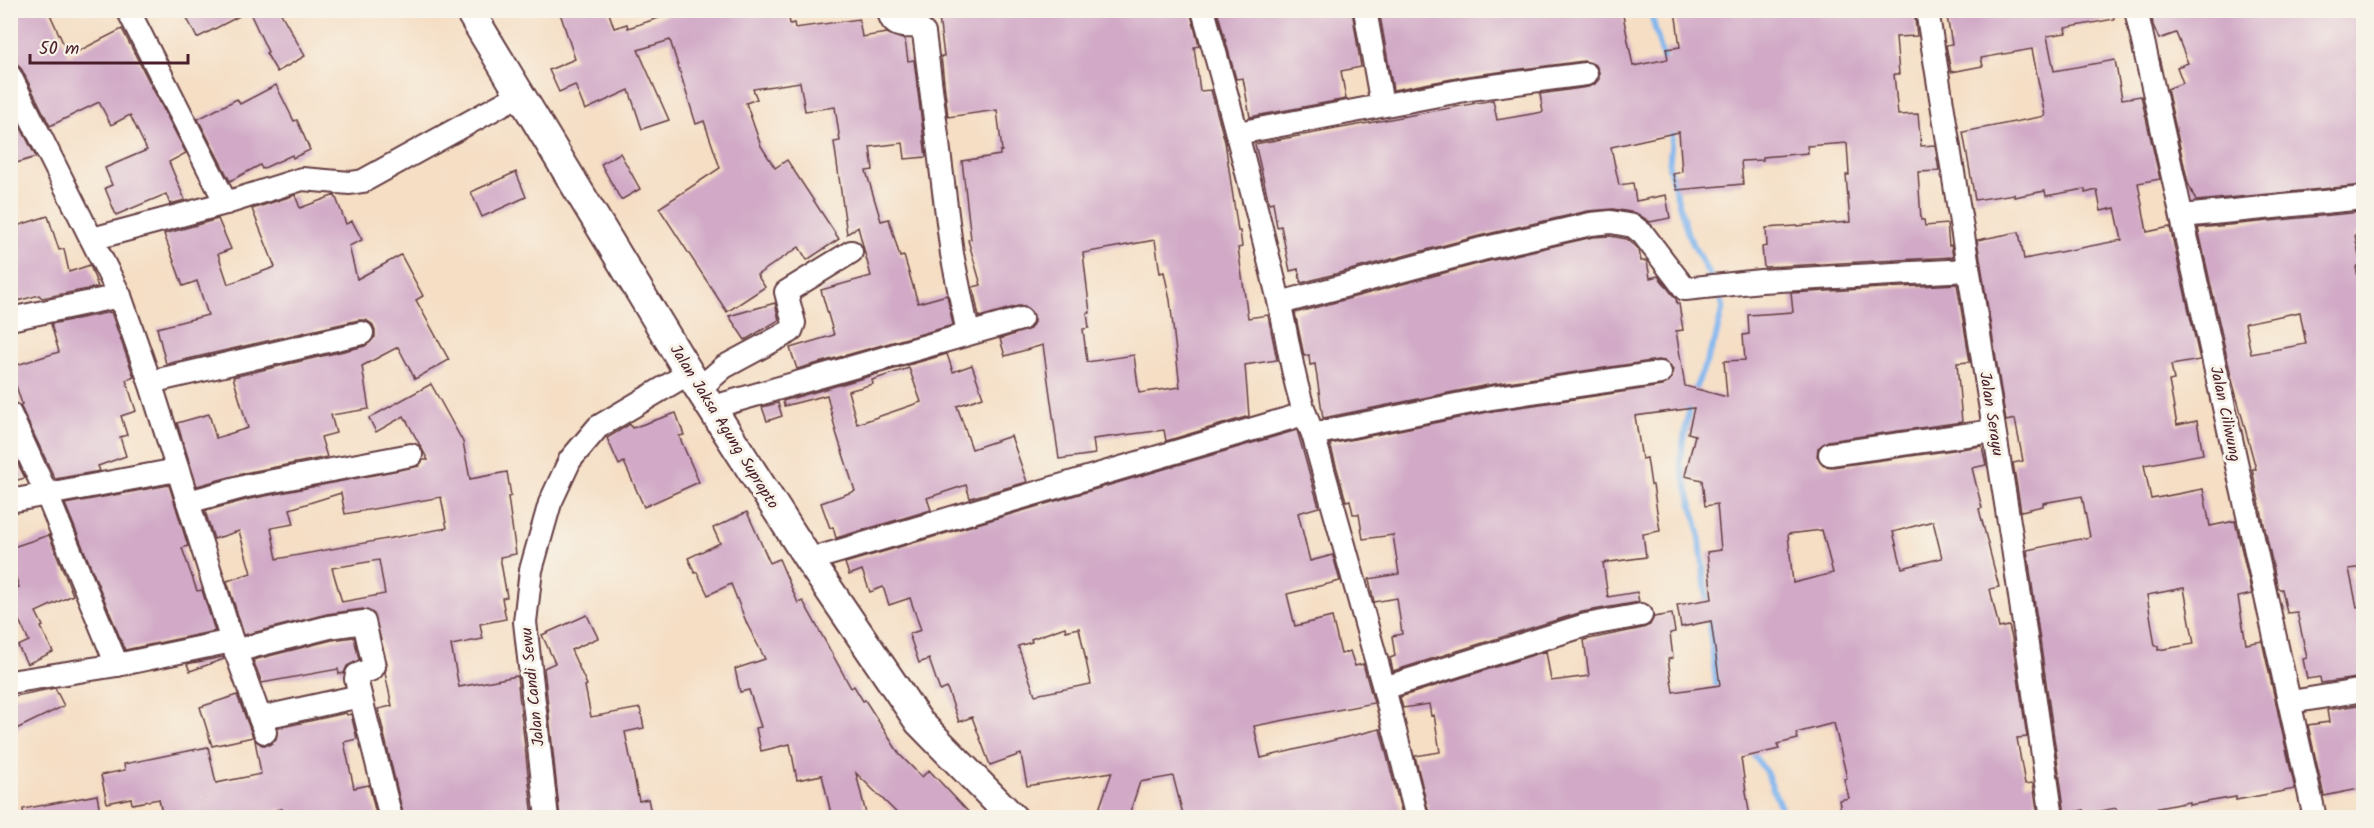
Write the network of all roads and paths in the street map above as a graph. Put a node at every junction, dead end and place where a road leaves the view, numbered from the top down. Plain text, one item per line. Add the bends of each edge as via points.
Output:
1 (128, 10) edge
2 (469, 10) edge
3 (889, 10) edge
4 (1203, 10) edge
5 (1365, 10) edge
6 (1927, 10) edge
7 (2136, 10) edge
8 (1586, 74) dead end
9 (12, 80) edge
10 (521, 94) junction
11 (1383, 105) junction
12 (1238, 133) junction
13 (2364, 198) edge
14 (226, 203) junction
15 (2182, 216) junction
16 (92, 238) junction
17 (851, 252) dead end
18 (1968, 270) junction
19 (120, 296) junction
20 (1280, 303) junction
21 (10, 319) edge
22 (1021, 319) dead end
23 (362, 333) dead end
24 (968, 333) junction
25 (1660, 373) dead end
26 (150, 382) junction
27 (701, 389) junction
28 (10, 414) edge
29 (1308, 424) junction
30 (1994, 431) junction
31 (1830, 454) dead end
32 (411, 455) dead end
33 (177, 470) junction
34 (47, 495) junction
35 (10, 501) edge
36 (188, 502) junction
37 (809, 560) junction
38 (1641, 615) dead end
39 (233, 646) junction
40 (117, 665) junction
41 (10, 682) edge
42 (1384, 688) junction
43 (2364, 690) edge
44 (360, 696) junction
45 (2291, 702) junction
46 (391, 818) edge
47 (547, 818) edge
48 (1013, 818) edge
49 (1417, 818) edge
50 (2052, 818) edge
51 (2315, 818) edge

1 - 14 street
2 - 10 main road, Jalan Jaksa Agung Suprapto
3 - 24 street via 895,24 916,26 924,33 947,221
4 - 12 street
5 - 11 street
6 - 18 street, Jalan Serayu
7 - 15 street, Jalan Ciliwung
8 - 11 street
9 - 16 street
10 - 14 street via 363,181 302,178
10 - 27 main road, Jalan Jaksa Agung Suprapto
11 - 12 street
12 - 20 street
13 - 15 street
14 - 16 street
15 - 45 street, Jalan Ciliwung
16 - 19 street
17 - 27 street via 786,292 794,323 791,331 723,367
18 - 20 street via 1717,284 1689,289 1683,287 1634,226 1611,222 1482,249
18 - 30 street, Jalan Serayu
19 - 21 street
19 - 26 street
20 - 29 street
22 - 24 street
23 - 26 street
24 - 27 street
25 - 29 street
26 - 33 street
27 - 37 main road, Jalan Jaksa Agung Suprapto
27 - 47 street, Jalan Candi Sewu via 598,427 570,460 550,502 531,570 525,622
28 - 34 street
29 - 37 street
29 - 42 street
30 - 31 street
30 - 50 street, Jalan Serayu
32 - 36 street via 248,486
33 - 34 street
33 - 36 street
34 - 35 street
34 - 40 street
36 - 39 street
37 - 48 main road, Jalan Jaksa Agung Suprapto via 919,722
38 - 42 street via 1586,625
39 - 40 street
39 - 44 street via 262,725
39 - 44 street via 362,620 374,666 357,675
40 - 41 street
42 - 49 street
43 - 45 street
44 - 46 street
45 - 51 street, Jalan Ciliwung

